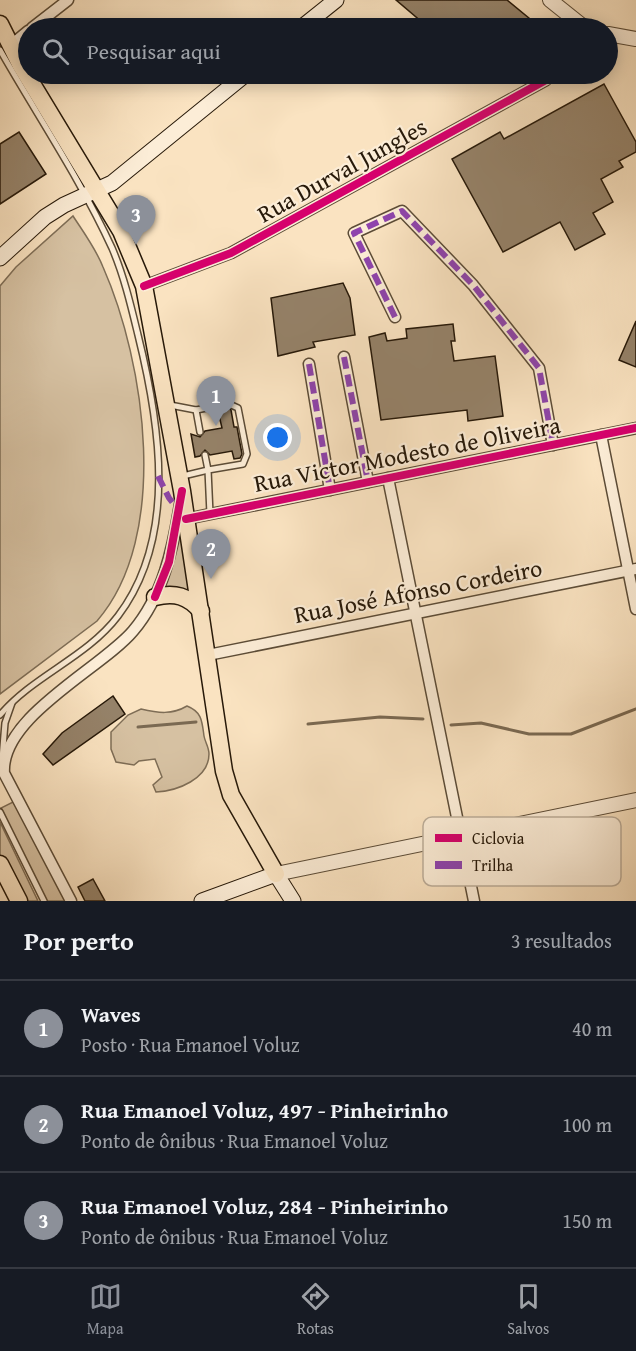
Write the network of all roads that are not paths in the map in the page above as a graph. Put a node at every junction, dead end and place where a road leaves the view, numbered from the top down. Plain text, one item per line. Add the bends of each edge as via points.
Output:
1 (68, 0) edge
2 (336, 0) edge
3 (550, 0) edge
4 (45, 18) edge
5 (314, 18) edge
6 (572, 18) edge
7 (0, 24) edge
8 (618, 36) edge
9 (18, 38) edge
10 (636, 39) edge
11 (5, 48) edge
12 (18, 70) edge
13 (26, 84) edge
14 (234, 84) edge
15 (539, 84) edge
16 (91, 193) junction
17 (0, 258) edge
18 (144, 286) junction
19 (395, 317) dead end
20 (344, 357) dead end
21 (309, 364) dead end
22 (165, 404) junction
23 (229, 404) dead end
24 (218, 406) dead end
25 (196, 410) junction
26 (636, 428) edge
27 (200, 432) dead end
28 (601, 435) junction
29 (553, 445) junction
30 (205, 455) dead end
31 (208, 470) junction
32 (388, 478) junction
33 (368, 482) junction
34 (180, 484) junction
35 (330, 490) junction
36 (210, 514) junction
37 (186, 519) junction
38 (632, 570) edge
39 (155, 597) junction
40 (636, 609) edge
41 (201, 611) junction
42 (416, 613) junction
43 (208, 655) junction
44 (14, 699) junction
45 (0, 715) edge
46 (2, 759) junction
47 (636, 800) edge
48 (0, 813) edge
49 (457, 817) edge
50 (553, 817) edge
51 (423, 844) edge
52 (0, 864) edge
53 (276, 874) junction
54 (471, 886) edge
55 (19, 901) edge
56 (44, 901) edge
57 (70, 901) edge
58 (202, 901) edge
59 (293, 901) edge
60 (474, 901) edge

1 - 4 street
2 - 5 main road
3 - 6 street
7 - 11 main road
8 - 10 street
9 - 11 street
11 - 12 main road
13 - 16 main road
14 - 16 main road via 112,183
15 - 18 street, Rua Durval Jungles via 231,253
16 - 17 main road via 45,217
16 - 18 main road via 121,231
16 - 44 lane via 128,294 152,391 158,449 156,513 148,552 118,615 94,642
18 - 22 main road
19 - 29 street via 354,233 402,211 473,285 539,368
20 - 33 street
21 - 35 street
22 - 25 lane
22 - 34 main road
23 - 31 lane via 238,408 246,460 243,464
24 - 25 lane
25 - 27 lane
26 - 28 street, Rua Victor Modesto de Oliveira
28 - 29 street, Rua Victor Modesto de Oliveira
28 - 38 street
29 - 32 street, Rua Victor Modesto de Oliveira
30 - 31 lane
31 - 34 lane
31 - 36 lane
32 - 33 street, Rua Victor Modesto de Oliveira
32 - 42 street
33 - 35 street, Rua Victor Modesto de Oliveira
34 - 37 main road
34 - 39 street via 169,562
35 - 36 street, Rua Victor Modesto de Oliveira
36 - 37 street, Rua Victor Modesto de Oliveira
37 - 41 main road
38 - 40 street
38 - 42 street, Rua José Afonso Cordeiro
39 - 41 main road via 181,596
39 - 46 street via 117,648 27,714 14,730
41 - 43 main road
42 - 43 street, Rua José Afonso Cordeiro
42 - 49 street
43 - 53 main road via 226,779 231,795
44 - 45 lane
44 - 46 lane via 5,723
46 - 57 street via 4,773
47 - 50 street
48 - 56 lane
51 - 53 street
52 - 55 main road
53 - 58 main road
53 - 59 main road
54 - 60 street

